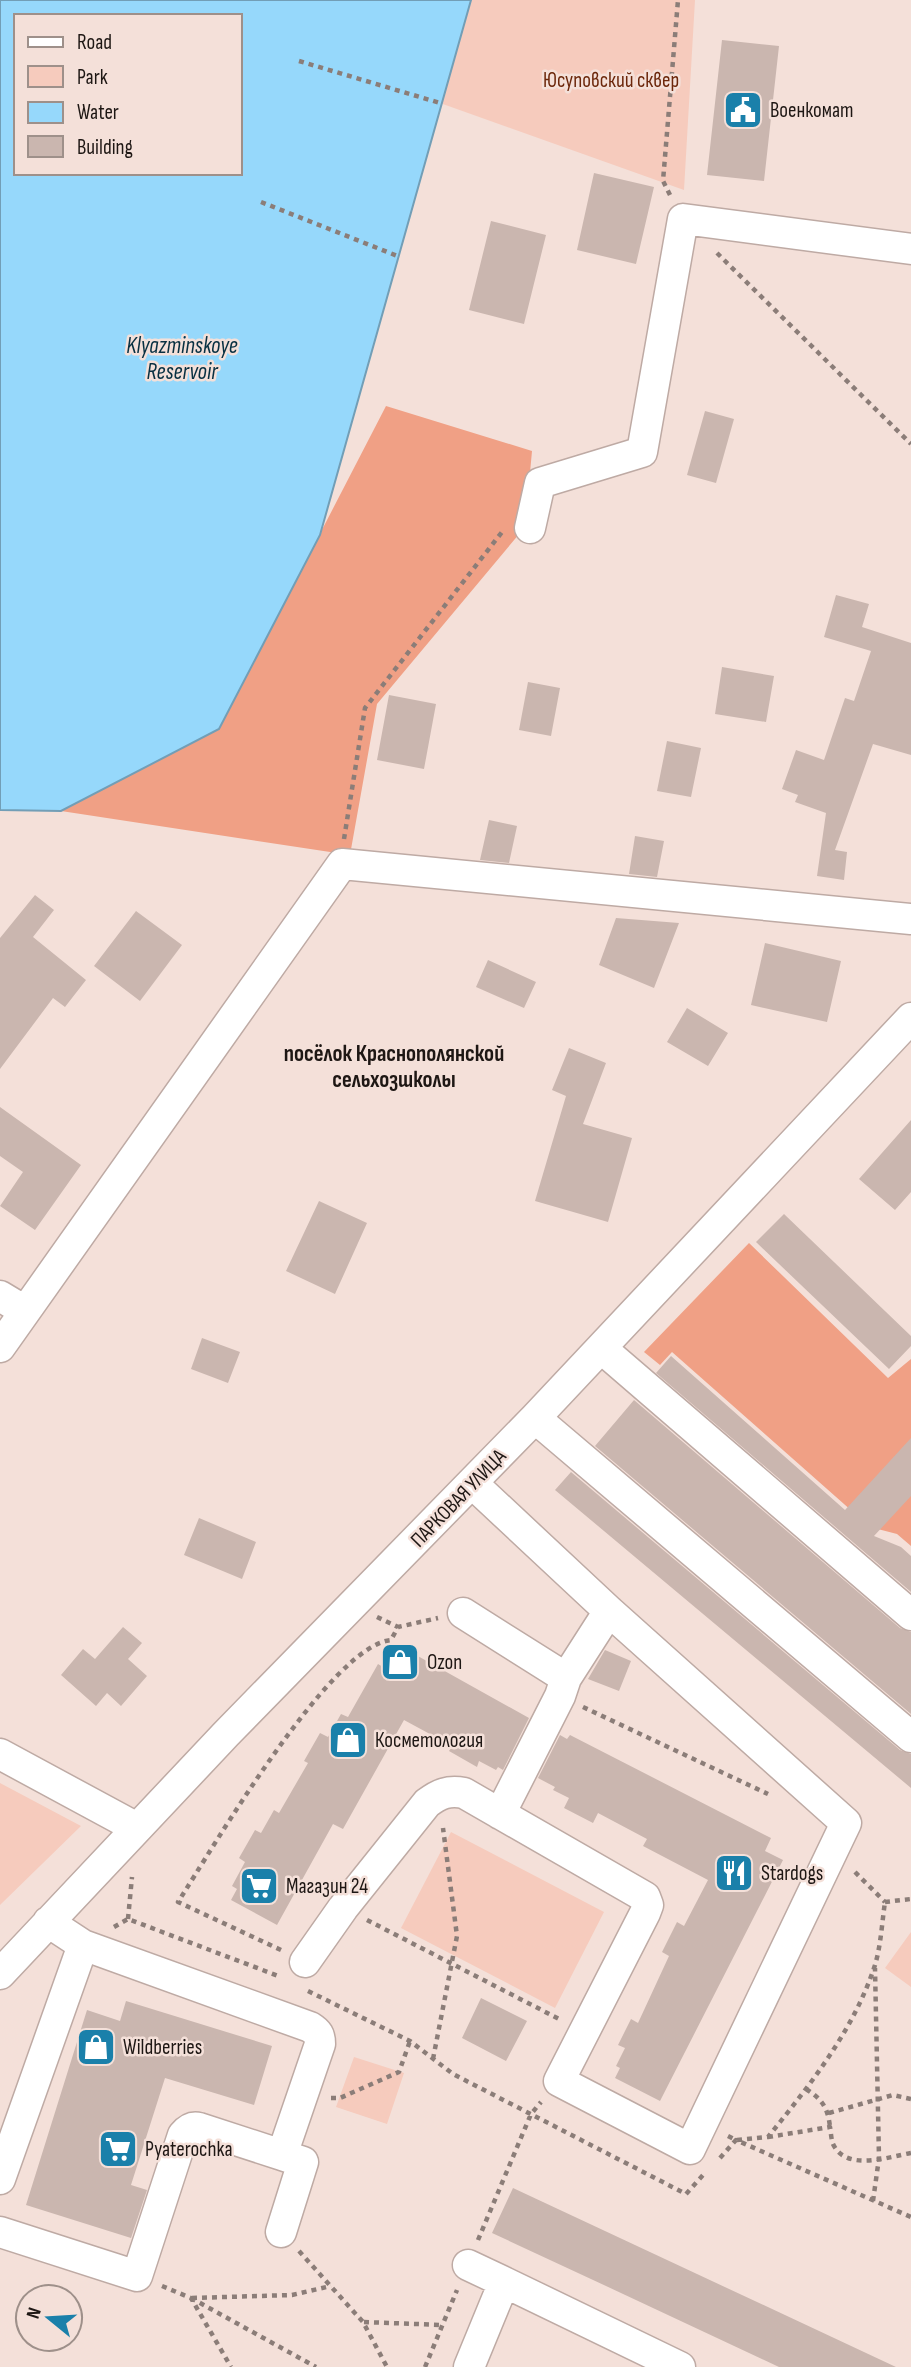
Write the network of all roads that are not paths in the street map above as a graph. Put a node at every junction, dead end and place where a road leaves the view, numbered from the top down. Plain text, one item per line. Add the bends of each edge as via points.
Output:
1 (911, 249) edge
2 (518, 527) road end
3 (911, 919) edge
4 (911, 1018) edge
5 (13, 1304) edge
6 (0, 1347) edge
7 (601, 1348) junction
8 (536, 1418) junction
9 (472, 1483) junction
10 (609, 1611) junction
11 (463, 1613) road end
12 (911, 1615) edge
13 (563, 1687) junction
14 (911, 1737) edge
15 (0, 1754) edge
16 (500, 1814) junction
17 (137, 1828) junction
18 (48, 1922) junction
19 (83, 1945) junction
20 (0, 1974) edge
21 (297, 1976) road end
22 (282, 2155) junction
23 (0, 2179) edge
24 (0, 2232) edge
25 (281, 2232) road end
26 (468, 2265) road end
27 (504, 2282) junction
28 (469, 2367) edge
29 (680, 2367) edge

1 - 2 street via 683,219 642,452 540,483
3 - 5 street via 342,864
4 - 7 street, ПАРКОВАЯ УЛИЦА
5 - 6 street
7 - 8 street, ПАРКОВАЯ УЛИЦА
7 - 12 street
8 - 9 street, ПАРКОВАЯ УЛИЦА
8 - 14 street
9 - 10 street
9 - 17 street, ПАРКОВАЯ УЛИЦА
10 - 13 street
10 - 16 street via 846,1823 690,2149 559,2081 645,1913 645,1897
11 - 13 street
13 - 16 street
15 - 17 street
16 - 21 street via 454,1791 427,1803 343,1908
17 - 18 street, ПАРКОВАЯ УЛИЦА
18 - 19 street
18 - 20 street, ПАРКОВАЯ УЛИЦА
19 - 22 street via 316,2031 320,2043
19 - 23 street
22 - 24 street via 199,2128 188,2129 137,2276
22 - 25 street via 303,2162
26 - 27 street
27 - 28 street
27 - 29 street

